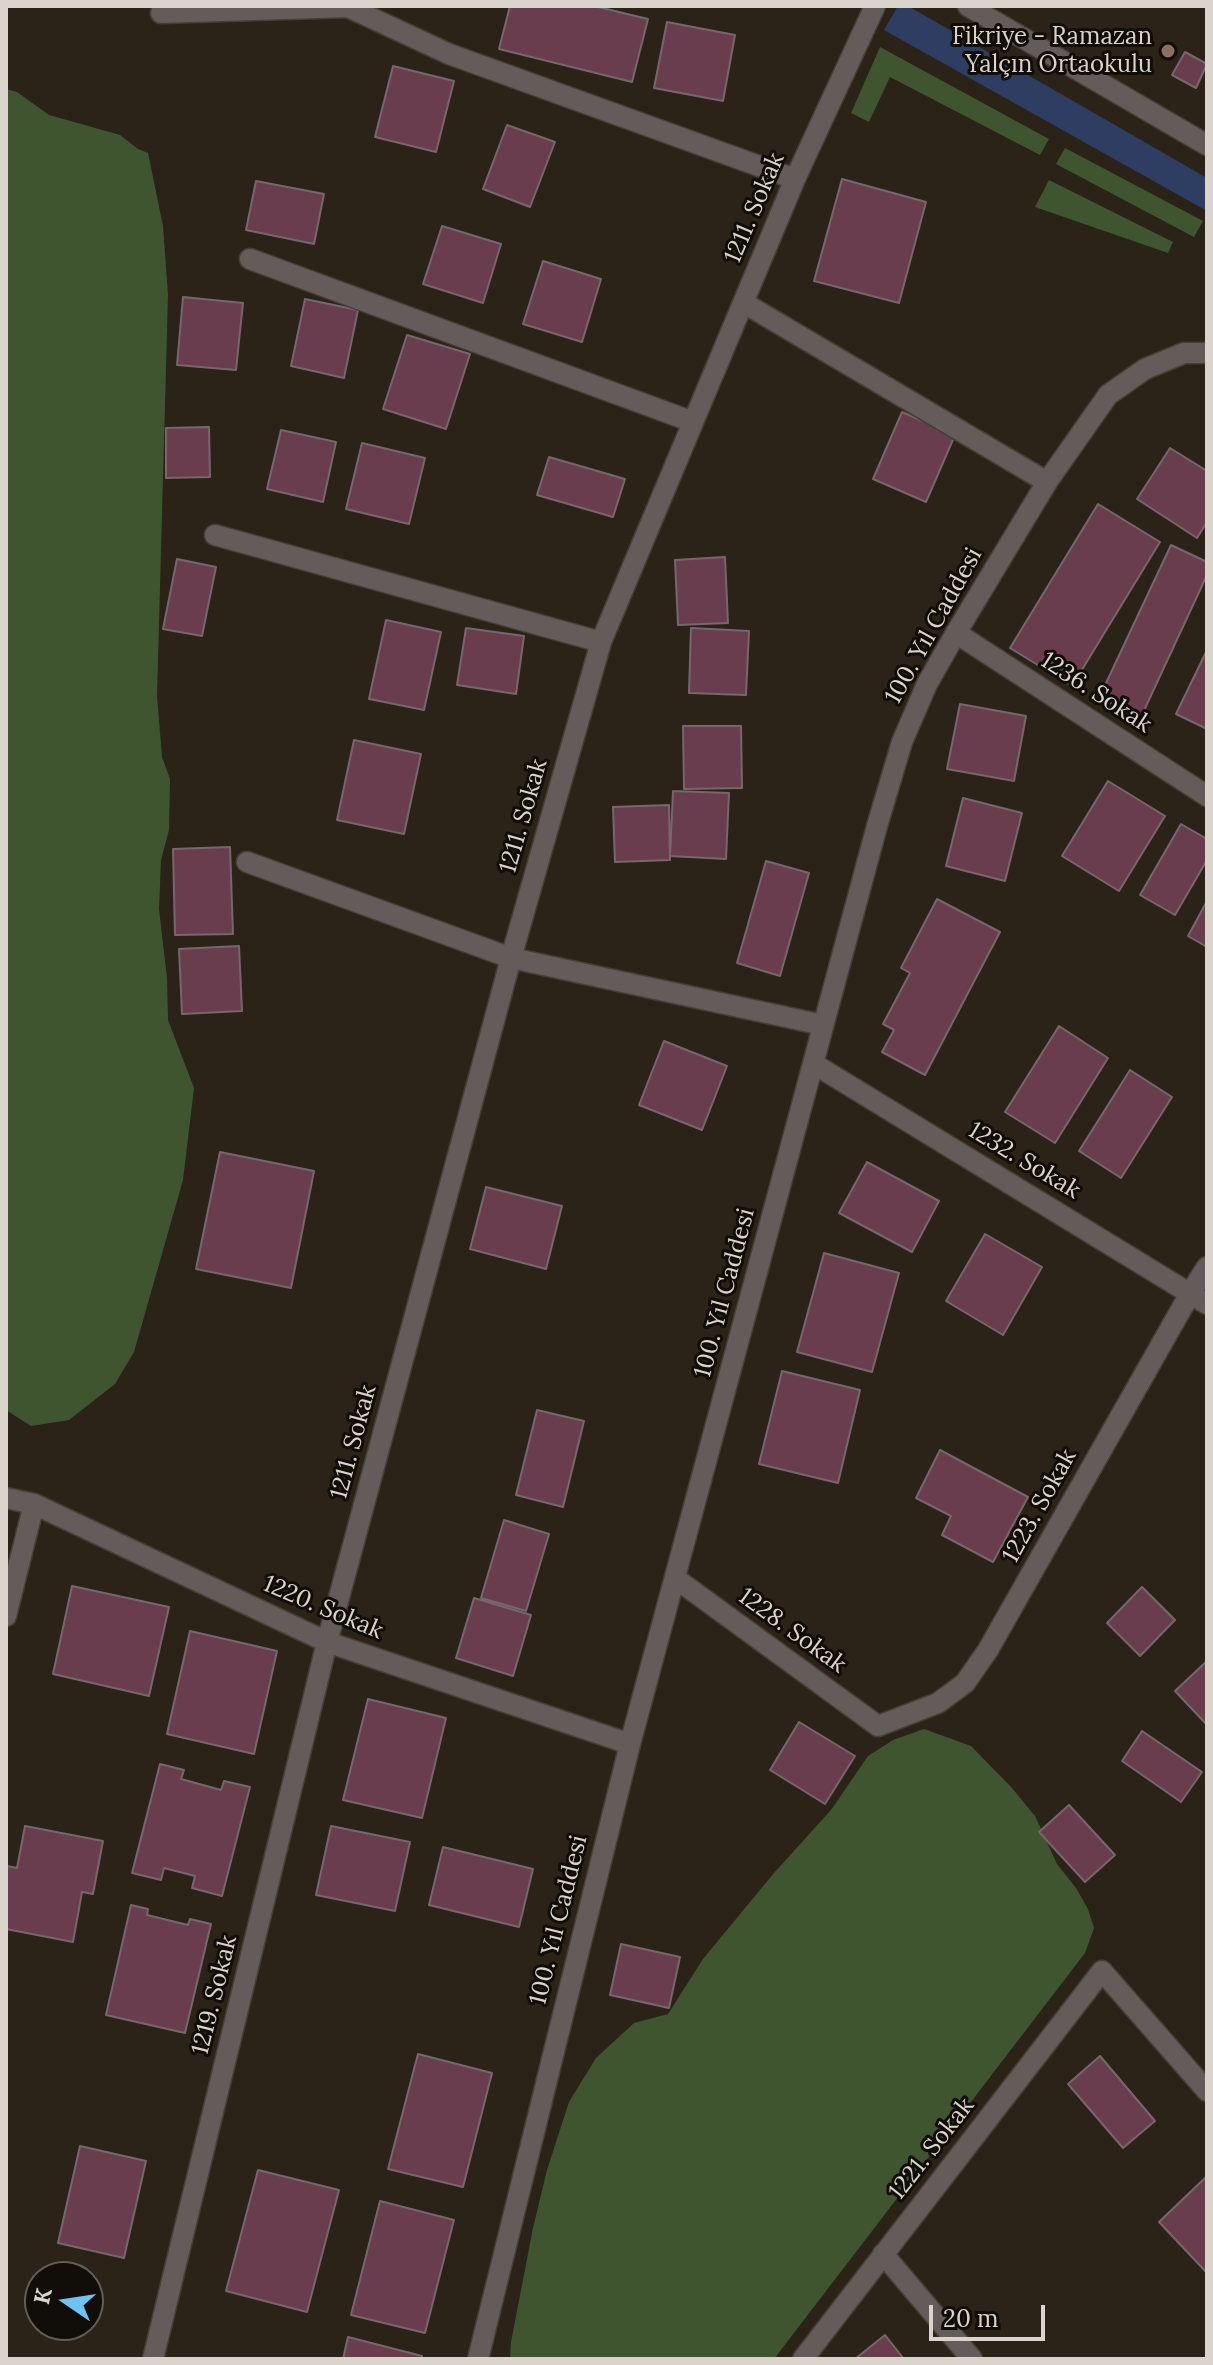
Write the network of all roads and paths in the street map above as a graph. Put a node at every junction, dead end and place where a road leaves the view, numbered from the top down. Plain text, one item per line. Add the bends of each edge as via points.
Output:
1 (875, 6) edge
2 (968, 6) edge
3 (161, 13) dead end
4 (1207, 145) edge
5 (795, 179) junction
6 (250, 259) dead end
7 (744, 303) junction
8 (1207, 353) edge
9 (693, 422) junction
10 (1047, 482) junction
11 (215, 535) dead end
12 (956, 633) junction
13 (601, 642) junction
14 (1207, 796) edge
15 (247, 862) dead end
16 (511, 958) junction
17 (823, 1025) junction
18 (814, 1064) junction
19 (1207, 1267) edge
20 (1199, 1298) edge
21 (6, 1498) edge
22 (34, 1504) junction
23 (675, 1578) junction
24 (6, 1616) edge
25 (327, 1642) junction
26 (878, 1726) joint
27 (630, 1744) junction
28 (1207, 2091) edge
29 (883, 2254) junction
30 (153, 2359) edge
31 (478, 2359) edge
32 (803, 2359) edge
33 (972, 2359) edge

1 - 5 street, 1211. Sokak
2 - 4 street
3 - 5 street via 348,7 449,54
5 - 7 street, 1211. Sokak
6 - 9 street
7 - 9 street, 1211. Sokak
7 - 10 street
8 - 10 street, 100. Yıl Caddesi via 1184,353 1145,369 1108,395
9 - 13 street, 1211. Sokak
10 - 12 street, 100. Yıl Caddesi
11 - 13 street
12 - 14 street, 1236. Sokak
12 - 17 street, 100. Yıl Caddesi via 902,742
13 - 16 street, 1211. Sokak
15 - 16 street
16 - 17 street
16 - 25 street, 1211. Sokak
17 - 18 street, 100. Yıl Caddesi
18 - 20 street, 1232. Sokak
18 - 23 street, 100. Yıl Caddesi
19 - 20 street, 1223. Sokak
20 - 26 street, 1223. Sokak via 965,1683 938,1703
21 - 22 street, 1220. Sokak
22 - 24 street
22 - 25 street, 1220. Sokak
23 - 26 street, 1228. Sokak
23 - 27 street, 100. Yıl Caddesi
25 - 27 street, 1220. Sokak
25 - 30 street, 1219. Sokak
27 - 31 street, 100. Yıl Caddesi
28 - 29 street, 1221. Sokak via 1102,1971
29 - 32 street, 1221. Sokak
29 - 33 street

